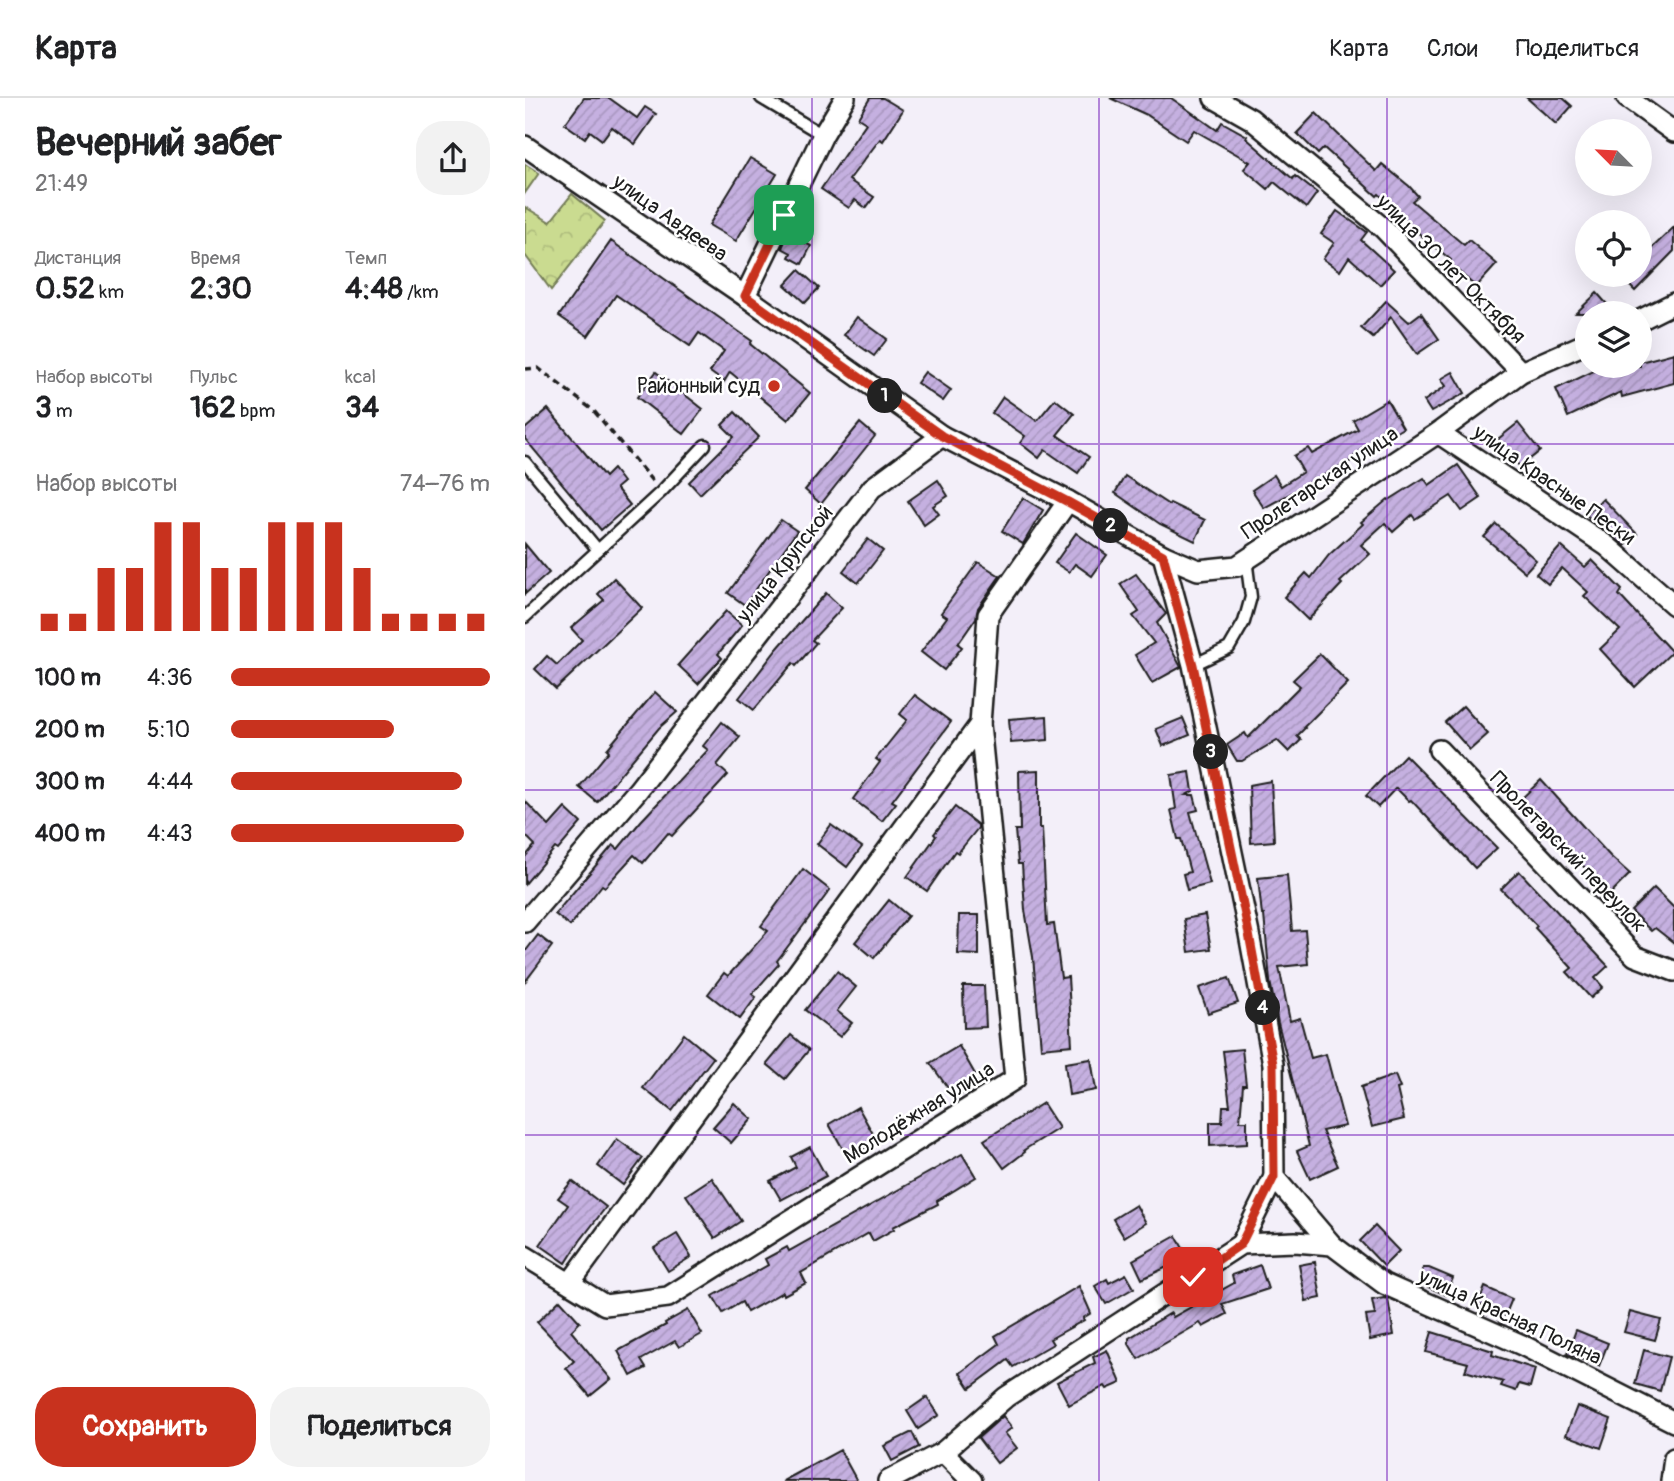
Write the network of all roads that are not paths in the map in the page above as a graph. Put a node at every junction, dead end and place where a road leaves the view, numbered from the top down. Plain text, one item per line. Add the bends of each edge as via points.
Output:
1 (761, 98) edge
2 (845, 98) edge
3 (1214, 98) edge
4 (1627, 98) edge
5 (1674, 132) edge
6 (823, 135) junction
7 (525, 146) edge
8 (745, 296) junction
9 (1669, 310) edge
10 (1652, 316) edge
11 (1575, 348) edge
12 (1521, 372) junction
13 (1438, 433) junction
14 (942, 436) junction
15 (705, 444) dead end
16 (525, 462) edge
17 (1068, 502) junction
18 (598, 550) junction
19 (1163, 555) junction
20 (1247, 559) junction
21 (1674, 605) edge
22 (525, 617) edge
23 (1193, 665) junction
24 (980, 724) junction
25 (1439, 750) dead end
26 (525, 922) edge
27 (1674, 971) edge
28 (1274, 1177) junction
29 (1241, 1244) junction
30 (1332, 1245) junction
31 (525, 1256) edge
32 (570, 1283) junction
33 (1674, 1422) edge
34 (943, 1452) junction
35 (1674, 1458) edge
36 (888, 1481) edge
37 (972, 1481) edge
38 (1671, 1481) edge

1 - 6 lane
2 - 6 street
3 - 12 street, улица 30 лет Октября via 1251,119 1383,228
4 - 5 street
6 - 8 street
7 - 8 street, улица Авдеева
8 - 14 street
9 - 10 street
11 - 12 street, Пролетарская улица
12 - 13 street, Пролетарская улица
13 - 20 street, Пролетарская улица
13 - 21 street, улица Красные Пески via 1607,545
14 - 17 street, Пролетарская улица
14 - 26 street, улица Крупской via 872,488 638,790
15 - 18 lane
16 - 18 lane
17 - 19 street, Пролетарская улица
17 - 24 street, Молодёжная улица via 988,615
18 - 22 lane
19 - 20 street, Пролетарская улица via 1198,570 1237,566
19 - 23 street
20 - 23 lane via 1251,597 1244,621 1230,648
23 - 28 street via 1273,1064
24 - 32 street
24 - 32 street, Молодёжная улица via 1015,1079 667,1297 605,1305
25 - 27 street, Пролетарский переулок via 1635,956
28 - 29 street
28 - 30 street, улица Красная Поляна
29 - 30 street
29 - 34 street via 1006,1397
30 - 33 street, улица Красная Поляна via 1384,1284 1522,1345
31 - 32 street, Молодёжная улица
34 - 36 street
34 - 37 street
35 - 38 street

